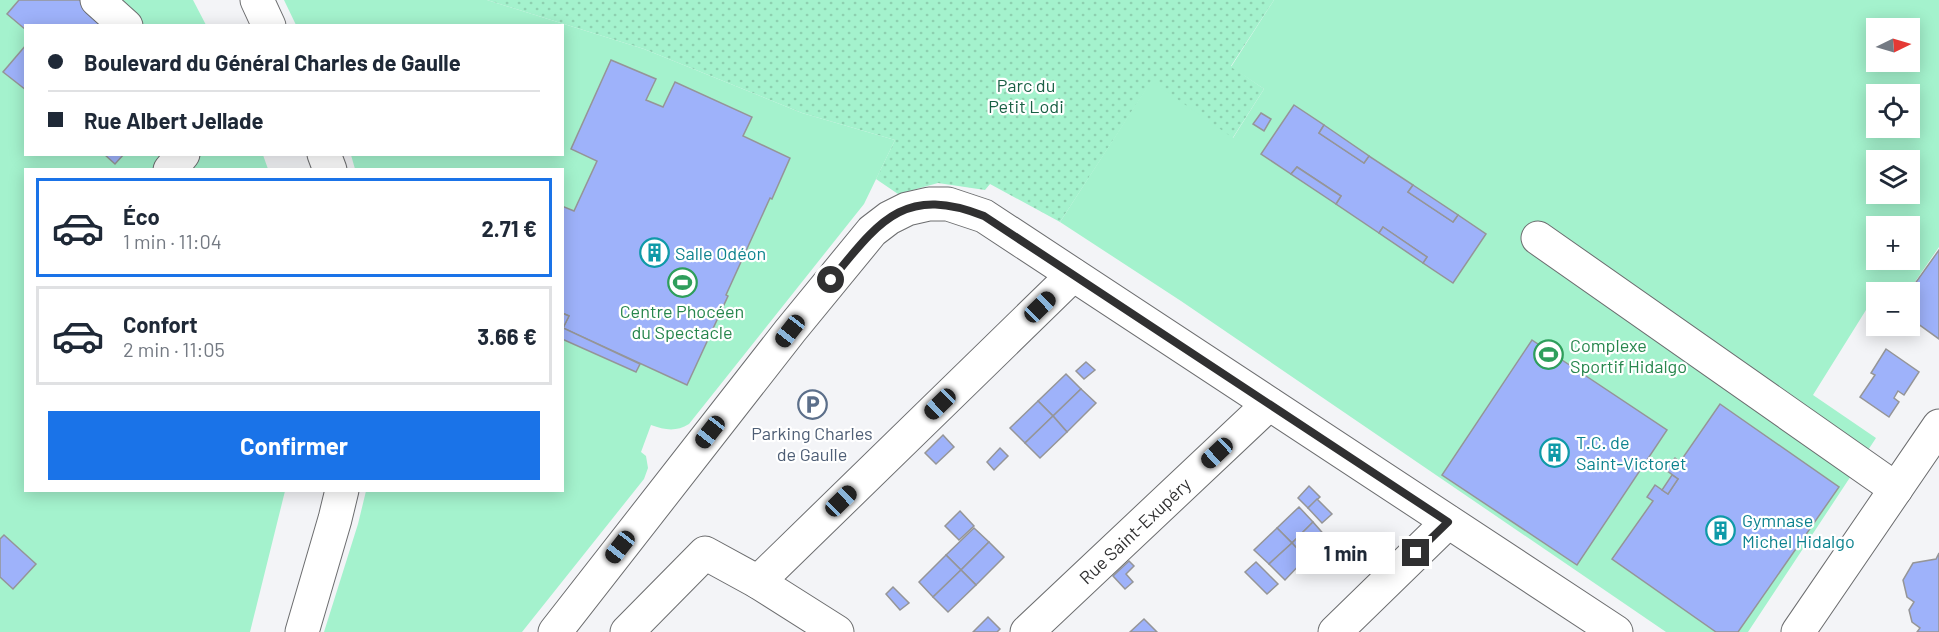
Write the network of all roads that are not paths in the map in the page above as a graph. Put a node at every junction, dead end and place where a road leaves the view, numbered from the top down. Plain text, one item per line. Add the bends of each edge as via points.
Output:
1 (97, 0) edge
2 (257, 0) edge
3 (124, 24) edge
4 (268, 24) edge
5 (181, 156) edge
6 (172, 168) edge
7 (1538, 238) dead end
8 (1073, 275) junction
9 (1269, 404) junction
10 (1939, 426) edge
11 (1896, 489) junction
12 (342, 492) edge
13 (1448, 522) junction
14 (758, 582) junction
15 (302, 632) edge
16 (555, 632) edge
17 (627, 632) edge
18 (837, 632) edge
19 (1027, 632) edge
20 (1335, 632) edge
21 (1614, 632) edge
22 (1798, 632) edge

1 - 3 street
2 - 4 street
5 - 6 street
7 - 11 street
8 - 9 street
8 - 14 street
8 - 16 street via 984,216 964,208 929,204 907,208 890,218 872,231 790,331
9 - 13 street
9 - 19 street, Rue Saint-Exupéry
10 - 11 street
11 - 22 street
12 - 15 street
13 - 20 street
13 - 21 street
14 - 17 street via 705,554
14 - 18 street

